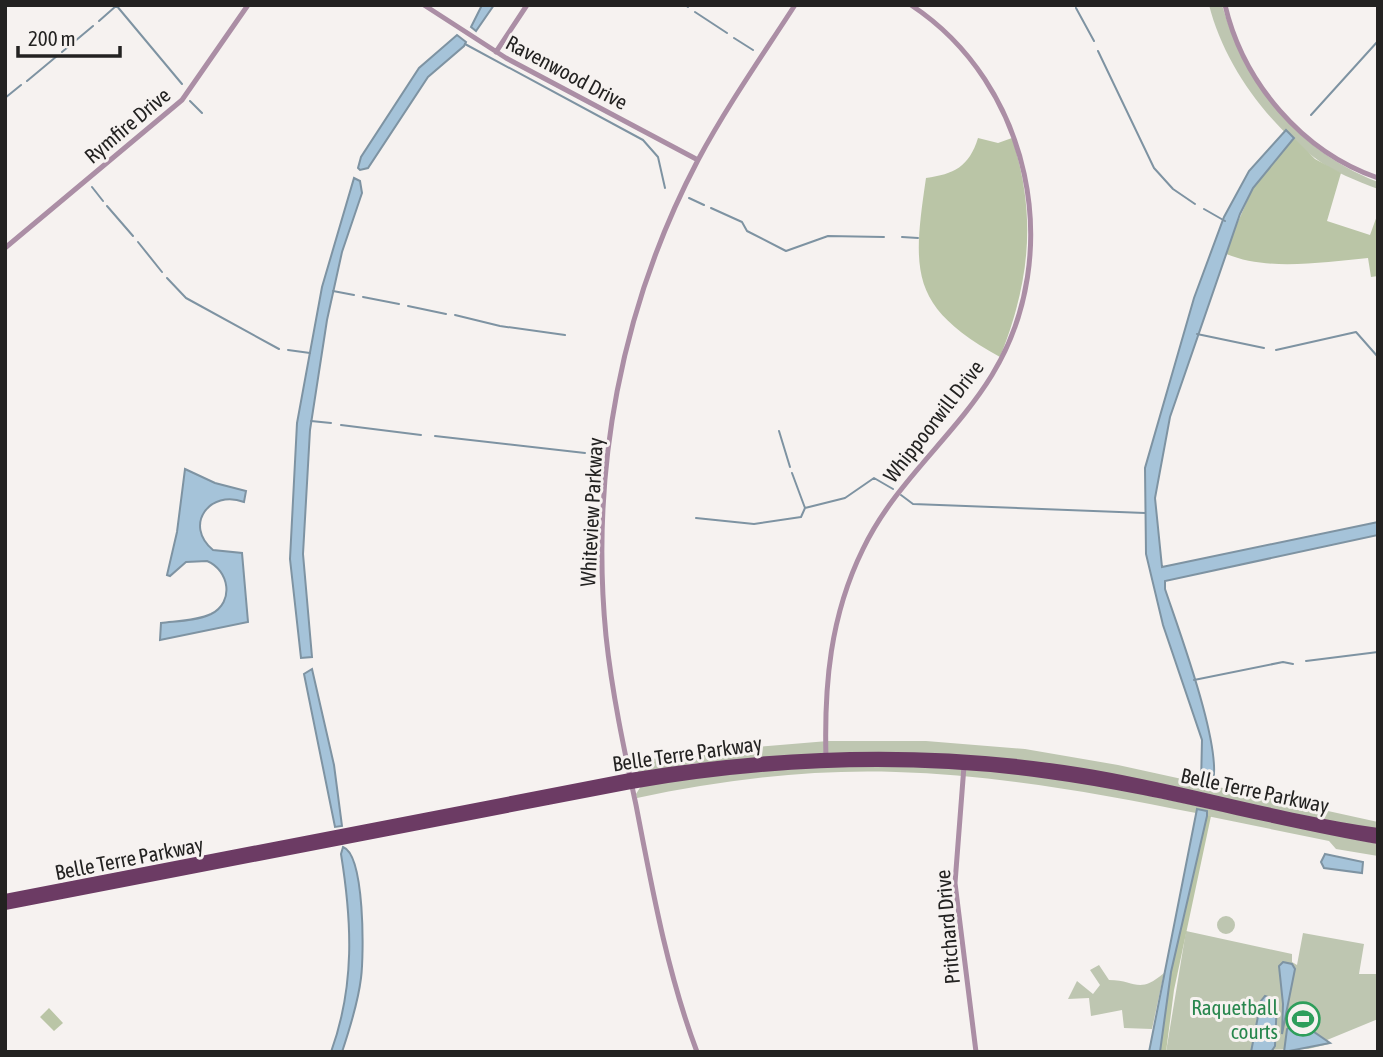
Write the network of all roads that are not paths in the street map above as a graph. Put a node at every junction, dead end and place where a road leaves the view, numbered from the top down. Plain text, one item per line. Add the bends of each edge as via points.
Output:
1 (248, 5) edge
2 (424, 5) edge
3 (527, 5) edge
4 (795, 5) edge
5 (911, 5) edge
6 (1224, 5) edge
7 (496, 52) junction
8 (698, 160) junction
9 (1378, 178) edge
10 (5, 248) edge
11 (826, 759) junction
12 (964, 762) junction
13 (631, 781) junction
14 (1378, 832) edge
15 (1378, 840) edge
16 (5, 898) edge
17 (5, 906) edge
18 (697, 1052) edge
19 (976, 1052) edge

1 - 10 street, Rymfire Drive via 182,100
2 - 7 street, Ravenwood Drive
3 - 7 street
4 - 8 street, Whiteview Parkway
5 - 11 street, Whippoorwill Drive via 974,63 1004,112 1027,186 1030,261 1019,316 994,372 895,494 853,572 829,656
6 - 9 street via 1250,69 1281,112 1324,151
7 - 8 street, Ravenwood Drive
8 - 13 street, Whiteview Parkway via 665,232 638,308 606,461 602,542 605,624
11 - 12 main road, Belle Terre Parkway
11 - 13 main road, Belle Terre Parkway via 701,766
12 - 14 main road, Belle Terre Parkway via 1096,774
12 - 15 main road, Belle Terre Parkway via 1087,780
12 - 19 street, Pritchard Drive via 955,888
13 - 16 main road, Belle Terre Parkway
13 - 17 main road, Belle Terre Parkway
13 - 18 street, Whiteview Parkway via 666,952

